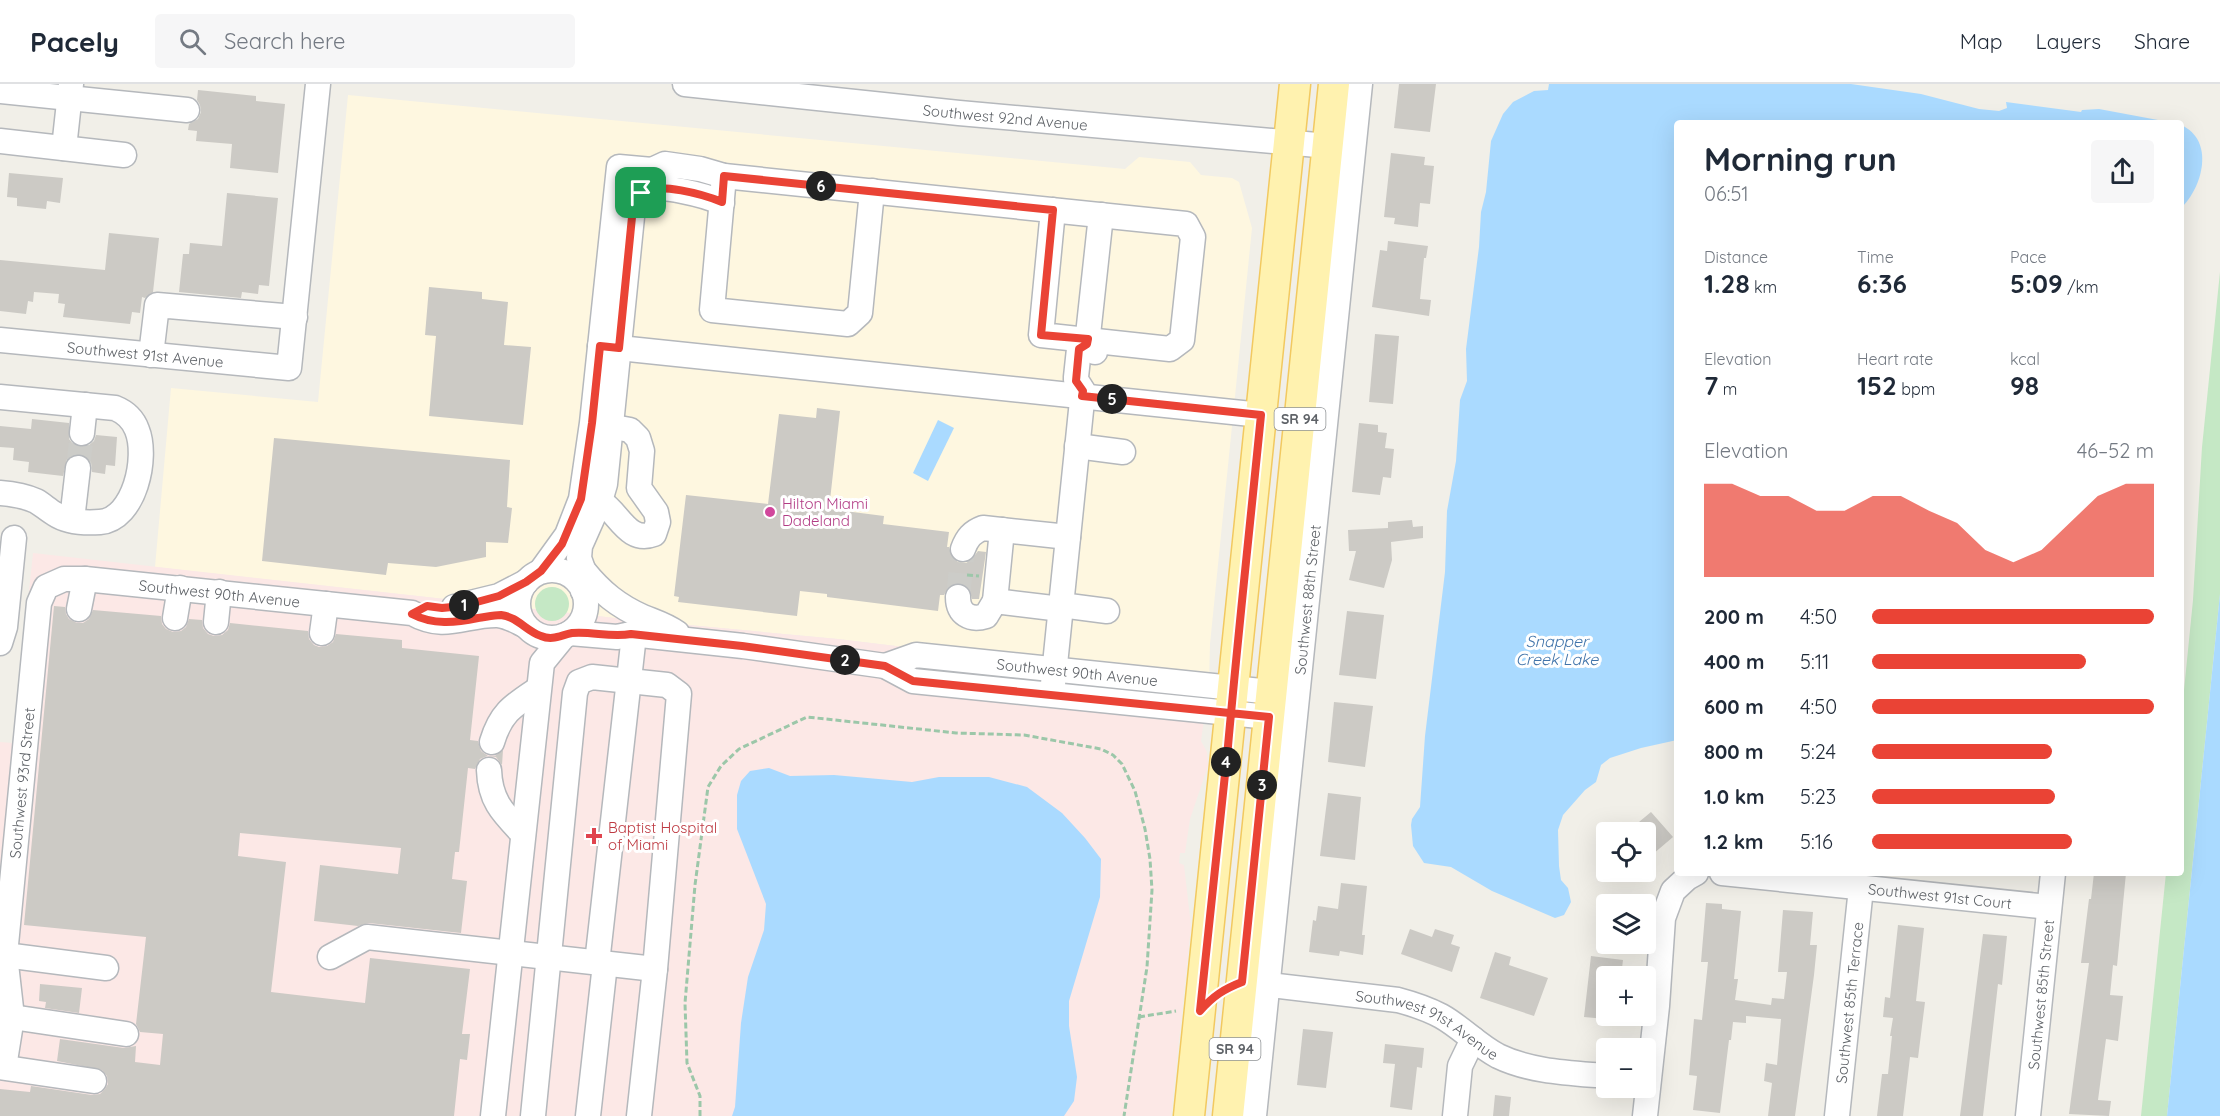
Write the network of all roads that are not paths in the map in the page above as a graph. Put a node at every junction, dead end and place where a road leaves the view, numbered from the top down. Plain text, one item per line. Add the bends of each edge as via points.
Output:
1 (318, 84) edge
2 (685, 84) edge
3 (1295, 84) edge
4 (1334, 84) edge
5 (1360, 84) edge
6 (70, 91) edge
7 (819, 91) edge
8 (0, 92) edge
9 (187, 110) dead end
10 (0, 141) edge
11 (1289, 142) junction
12 (1328, 146) junction
13 (64, 148) junction
14 (124, 155) dead end
15 (635, 168) junction
16 (724, 176) junction
17 (872, 191) junction
18 (722, 202) junction
19 (633, 207) junction
20 (1053, 210) junction
21 (1101, 215) junction
22 (295, 317) junction
23 (0, 340) edge
24 (1088, 341) junction
25 (609, 347) junction
26 (151, 354) junction
27 (1082, 394) junction
28 (0, 397) edge
29 (85, 405) junction
30 (1261, 415) junction
31 (602, 425) junction
32 (82, 434) tunnel mouth
33 (1077, 446) junction
34 (1123, 452) dead end
35 (78, 468) tunnel mouth
36 (0, 493) edge
37 (591, 500) junction
38 (72, 520) junction
39 (1002, 530) junction
40 (1068, 537) junction
41 (14, 538) dead end
42 (963, 549) tunnel mouth
43 (533, 576) junction
44 (85, 579) junction
45 (584, 586) junction
46 (180, 588) junction
47 (219, 592) junction
48 (958, 597) tunnel mouth
49 (995, 601) junction
50 (39, 603) joint
51 (333, 605) junction
52 (1061, 607) junction
53 (79, 609) dead end
54 (1107, 611) dead end
55 (412, 614) junction
56 (176, 618) dead end
57 (216, 622) dead end
58 (529, 629) junction
59 (330, 633) dead end
60 (633, 634) junction
61 (567, 635) junction
62 (686, 640) junction
63 (0, 643) edge
64 (542, 663) junction
65 (885, 666) junction
66 (1054, 669) junction
67 (628, 680) junction
68 (538, 689) junction
69 (1052, 695) junction
70 (1232, 700) junction
71 (1270, 704) junction
72 (492, 742) dead end
73 (489, 770) dead end
74 (20, 781) edge
75 (523, 834) junction
76 (1691, 876) edge
77 (1750, 876) edge
78 (2053, 876) edge
79 (1861, 888) junction
80 (2049, 908) junction
81 (511, 954) junction
82 (5, 955) junction
83 (330, 957) dead end
84 (550, 959) junction
85 (601, 964) junction
86 (106, 968) dead end
87 (655, 969) junction
88 (1255, 983) junction
89 (1192, 1010) junction
90 (12, 1017) junction
91 (126, 1034) dead end
92 (1652, 1038) edge
93 (1473, 1039) junction
94 (2, 1067) edge
95 (1596, 1075) edge
96 (94, 1081) dead end
97 (1646, 1098) edge
98 (493, 1116) edge
99 (533, 1116) edge
100 (588, 1116) edge
101 (639, 1116) edge
102 (1189, 1116) edge
103 (1228, 1116) edge
104 (1254, 1116) edge
105 (1455, 1116) edge
106 (1645, 1116) edge
107 (1837, 1116) edge
108 (2028, 1116) edge

1 - 22 street
2 - 7 street, Southwest 92nd Avenue
3 - 11 main road, SR 94
4 - 12 main road, Southwest 88th Street / SR 94
5 - 88 street, Southwest 88th Street
6 - 8 street
6 - 9 street
6 - 13 street
7 - 11 street, Southwest 92nd Avenue via 959,113
10 - 13 street
11 - 12 street, Southwest 92nd Avenue
11 - 30 main road, SR 94
12 - 71 main road, Southwest 88th Street / SR 94
13 - 14 street
15 - 16 street via 663,177 699,181
15 - 19 street
15 - 25 street
16 - 17 street
16 - 18 street
17 - 18 street via 860,313 848,324 712,310
17 - 20 street
18 - 19 street via 698,194 651,189 641,193
19 - 25 street
20 - 21 street
20 - 24 street via 1041,335
21 - 24 street
21 - 24 street via 1186,224 1193,237 1192,249 1182,340 1170,349
22 - 26 street via 157,305
22 - 26 street, Southwest 91st Avenue via 289,368
23 - 26 street, Southwest 91st Avenue
24 - 27 street via 1079,349 1076,381
25 - 27 street
25 - 31 street
27 - 30 street
27 - 33 street
28 - 29 street
29 - 32 street
29 - 38 street via 115,408 129,417 137,430 139,462 133,494 123,511 101,522
30 - 70 main road, SR 94
31 - 37 street via 605,484
31 - 37 street via 630,430 638,438 642,451 639,489 656,512 654,534 637,535
33 - 34 street
33 - 40 street
35 - 38 street
36 - 38 street via 27,498
37 - 43 street
37 - 45 street via 579,558
39 - 40 street
39 - 42 street via 975,531
39 - 49 street
40 - 52 street
41 - 63 street
43 - 45 street via 558,570
43 - 55 street, Southwest 90th Avenue via 499,596 442,608 427,606
43 - 58 street via 520,591 517,603 519,615
44 - 46 street, Southwest 90th Avenue
44 - 50 street, Southwest 90th Avenue via 54,582 46,587
44 - 53 street
45 - 60 street
45 - 61 street via 582,621
45 - 62 street, Southwest 90th Avenue via 667,626
46 - 47 street, Southwest 90th Avenue
46 - 56 street
47 - 51 street, Southwest 90th Avenue
47 - 57 street
48 - 49 street via 961,611 974,618 986,616
49 - 52 street
50 - 74 street, Southwest 93rd Street
51 - 55 street, Southwest 90th Avenue
51 - 59 street
52 - 54 street
52 - 66 street
55 - 58 street, Southwest 90th Avenue via 438,622 500,615
58 - 61 street via 554,639
58 - 64 street
60 - 61 street, Southwest 90th Avenue
60 - 62 street, Southwest 90th Avenue
60 - 67 street
61 - 64 street
62 - 65 street, Southwest 90th Avenue
64 - 68 street
65 - 66 street, Southwest 90th Avenue via 916,655
65 - 69 street, Southwest 90th Avenue via 913,681
66 - 69 street
66 - 70 street, Southwest 90th Avenue
67 - 84 street via 584,678 577,688
67 - 85 street
67 - 87 street via 668,685 680,694
68 - 72 street via 510,708 498,724
68 - 75 street
69 - 70 street, Southwest 90th Avenue
70 - 71 street, Southwest 90th Avenue
70 - 89 main road, SR 94
71 - 88 main road, Southwest 88th Street / SR 94
73 - 75 street via 498,806
74 - 82 street, Southwest 93rd Street via 23,855 19,897
75 - 81 street
76 - 92 street via 1673,891 1666,908
77 - 79 street, Southwest 91st Court
78 - 80 street, Southwest 85th Street
79 - 80 street, Southwest 91st Court
79 - 107 street, Southwest 85th Terrace
80 - 108 street, Southwest 85th Street
81 - 83 street via 367,937
81 - 84 street
81 - 98 street
82 - 86 street
82 - 90 street, Southwest 93rd Street
84 - 85 street
84 - 99 street
85 - 87 street
85 - 100 street
87 - 101 street
88 - 89 main road via 1224,989
88 - 93 street, Southwest 91st Avenue via 1398,1000 1443,1017
88 - 103 main road, Southwest 88th Street / SR 94
88 - 104 street, Southwest 88th Street
89 - 102 main road, SR 94
90 - 91 street
90 - 94 street, Southwest 93rd Street
93 - 95 street, Southwest 91st Avenue via 1495,1054 1524,1065
93 - 105 street via 1460,1066
94 - 96 street
97 - 106 street

